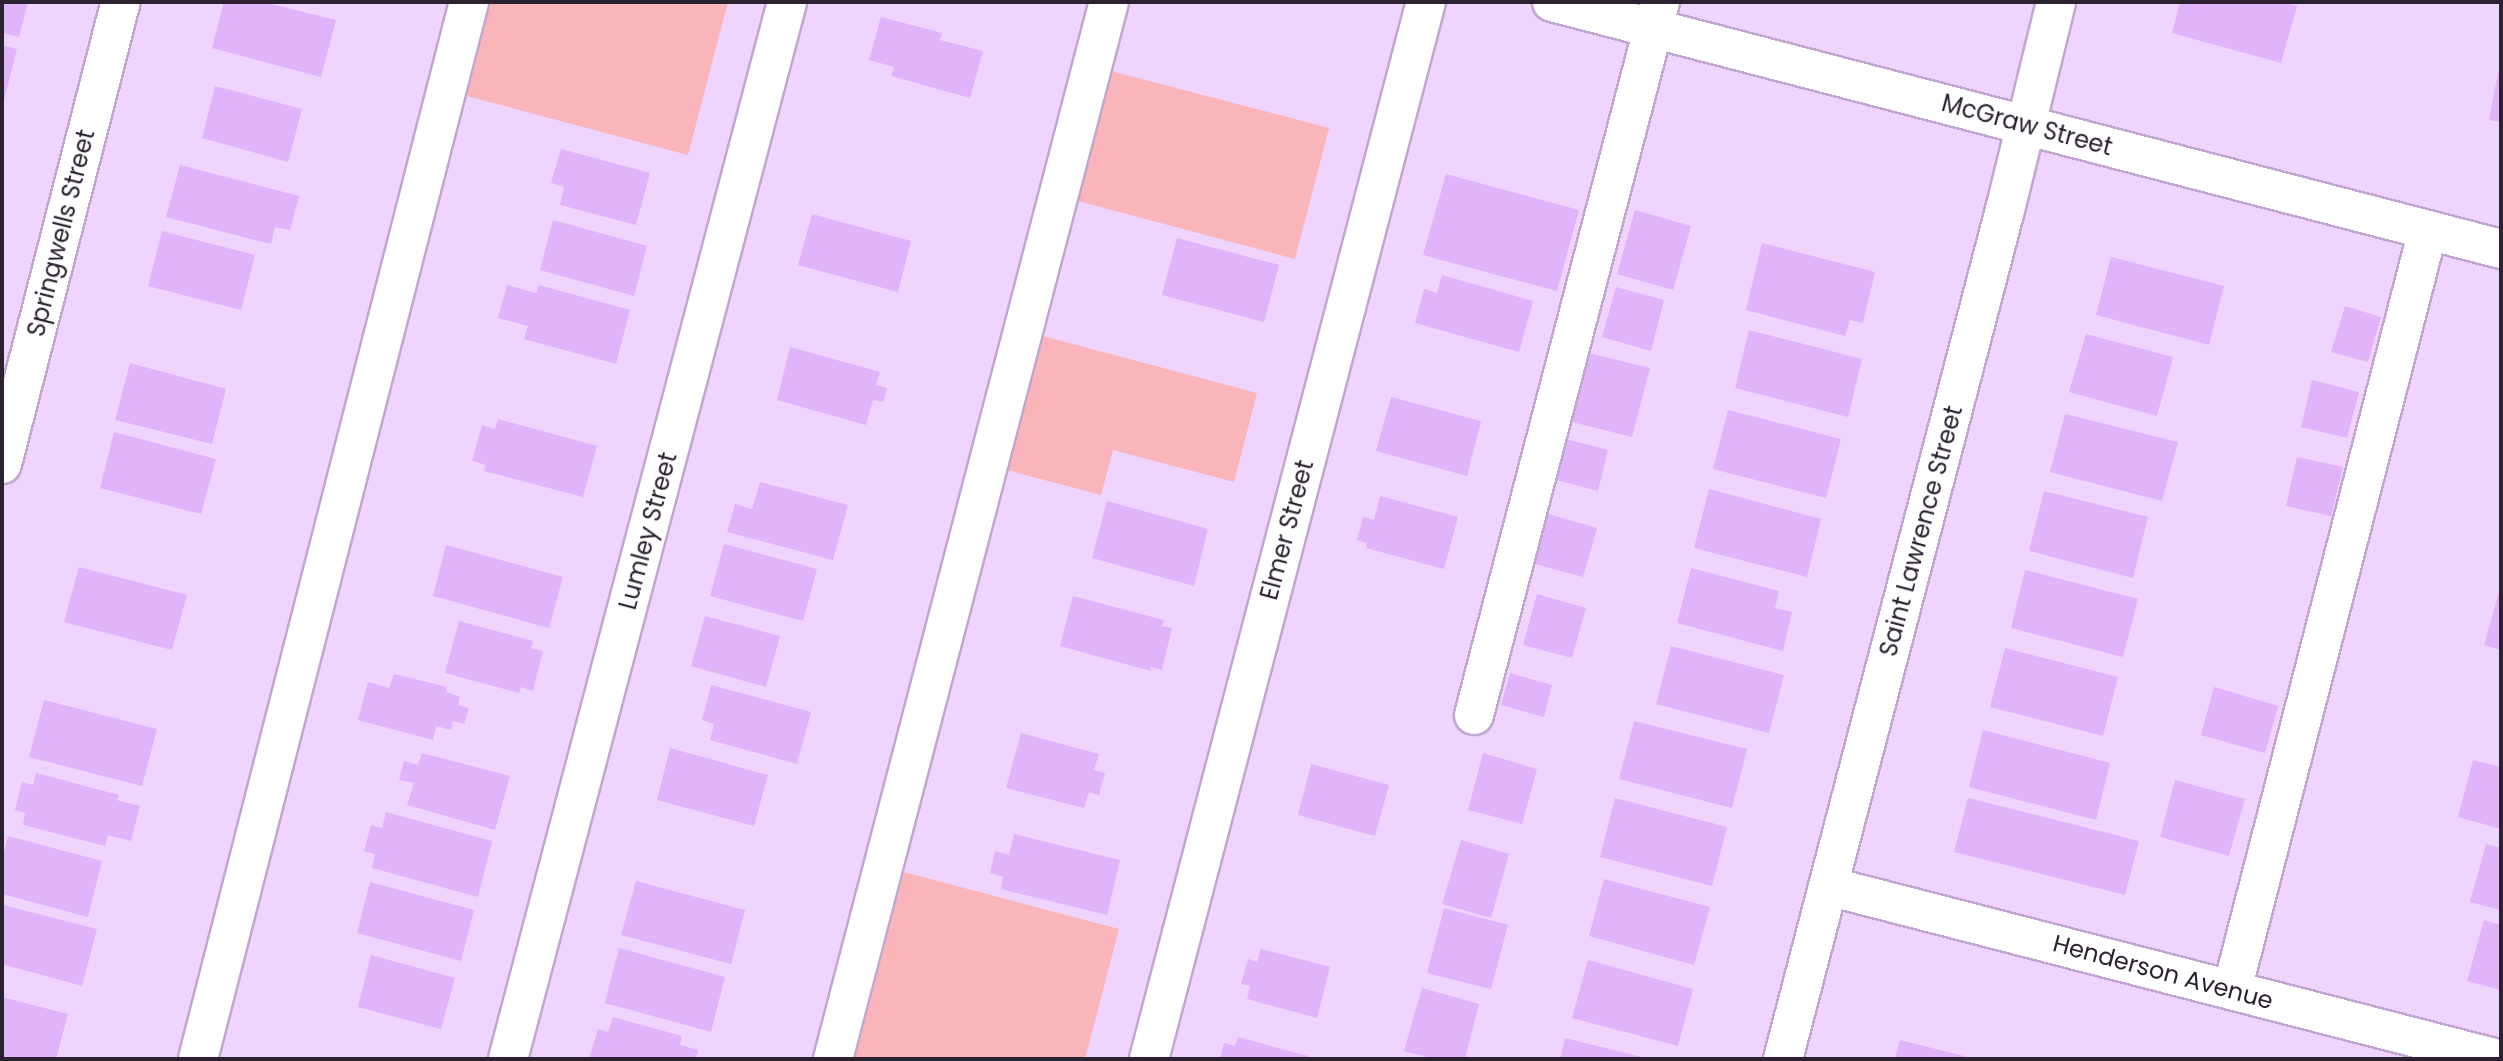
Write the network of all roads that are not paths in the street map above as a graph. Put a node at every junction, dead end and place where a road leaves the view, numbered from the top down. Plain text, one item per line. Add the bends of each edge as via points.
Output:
1 (121, 2) edge
2 (469, 2) edge
3 (787, 2) edge
4 (1109, 2) edge
5 (1426, 2) edge
6 (1552, 2) edge
7 (2056, 2) edge
8 (1657, 15) edge
9 (2026, 124) junction
10 (2428, 230) junction
11 (2501, 249) edge
12 (2, 464) edge
13 (1474, 715) dead end
14 (1828, 886) junction
15 (2232, 990) junction
16 (198, 1059) edge
17 (508, 1059) edge
18 (833, 1059) edge
19 (1149, 1059) edge
20 (1783, 1059) edge
21 (2498, 1059) edge

1 - 12 street, Springwells Street
2 - 16 street
3 - 17 street, Lumley Street
4 - 18 street
5 - 19 street, Elmer Street
6 - 8 street, McGraw Street
7 - 9 street, Saint Lawrence Street
8 - 9 street, McGraw Street
8 - 13 street
9 - 10 street, McGraw Street
9 - 14 street, Saint Lawrence Street
10 - 11 street, McGraw Street
10 - 15 street
14 - 15 street, Henderson Avenue
14 - 20 street, Saint Lawrence Street
15 - 21 street, Henderson Avenue

